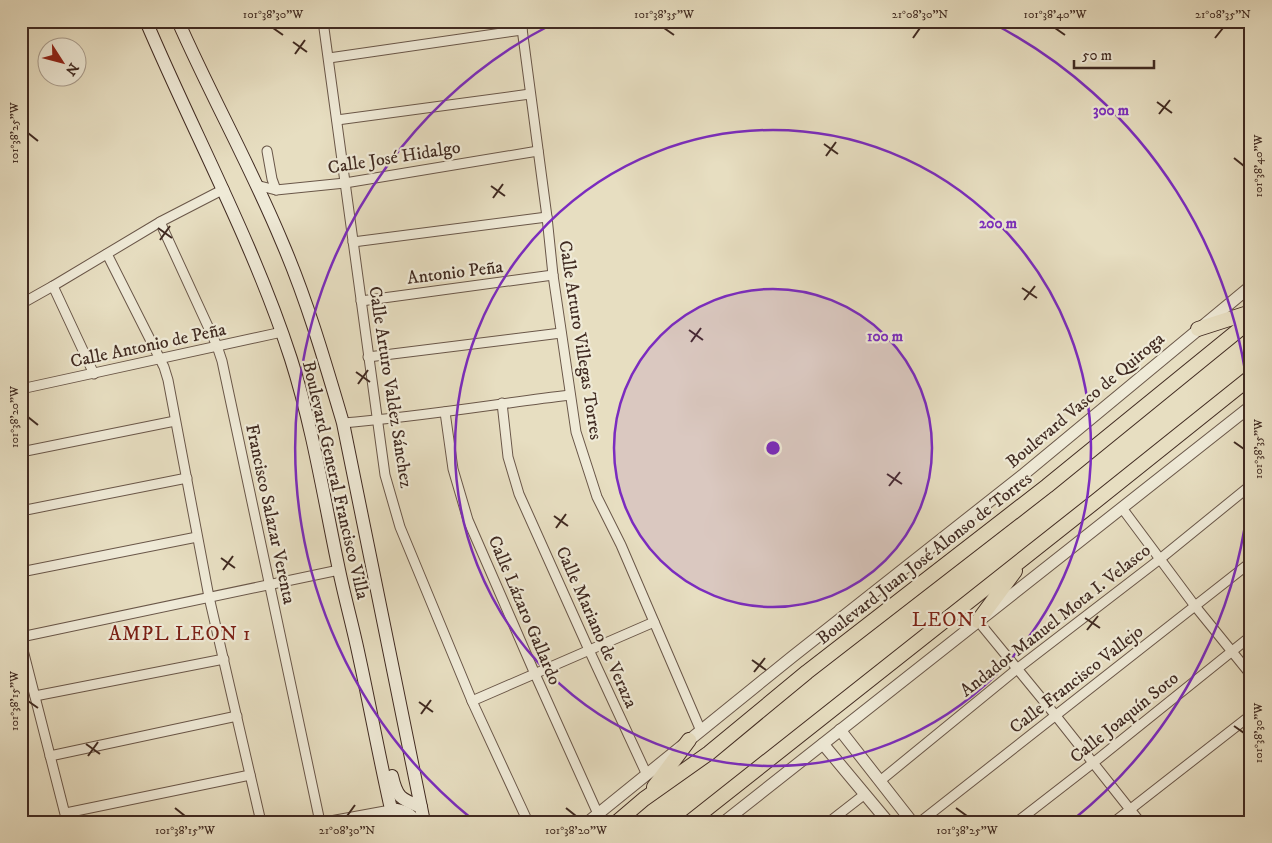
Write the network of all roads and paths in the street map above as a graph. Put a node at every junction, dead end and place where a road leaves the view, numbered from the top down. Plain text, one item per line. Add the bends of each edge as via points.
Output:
1 (146, 21) edge
2 (178, 21) edge
3 (323, 21) edge
4 (522, 26) edge
5 (328, 58) junction
6 (530, 94) junction
7 (337, 120) junction
8 (267, 151) dead end
9 (538, 151) junction
10 (345, 183) junction
11 (256, 185) junction
12 (224, 189) junction
13 (276, 190) junction
14 (547, 218) junction
15 (160, 222) junction
16 (353, 242) junction
17 (107, 254) junction
18 (553, 276) junction
19 (53, 286) junction
20 (1251, 286) edge
21 (361, 300) junction
22 (21, 304) edge
23 (1251, 312) edge
24 (1251, 320) edge
25 (1198, 329) junction
26 (282, 332) junction
27 (561, 333) junction
28 (217, 346) junction
29 (368, 357) junction
30 (160, 360) junction
31 (94, 374) junction
32 (1251, 376) edge
33 (21, 389) edge
34 (1251, 389) edge
35 (570, 395) junction
36 (1224, 399) junction
37 (502, 403) junction
38 (1251, 406) edge
39 (445, 412) junction
40 (377, 420) junction
41 (175, 422) junction
42 (343, 423) junction
43 (21, 452) edge
44 (187, 478) junction
45 (1251, 485) edge
46 (1122, 508) junction
47 (21, 511) edge
48 (197, 537) junction
49 (1026, 556) junction
50 (1160, 559) junction
51 (1251, 562) edge
52 (339, 570) junction
53 (21, 572) edge
54 (270, 585) junction
55 (209, 597) junction
56 (1195, 606) junction
57 (978, 621) junction
58 (654, 622) junction
59 (21, 636) edge
60 (1251, 636) edge
61 (21, 642) edge
62 (589, 650) junction
63 (1231, 651) junction
64 (224, 660) junction
65 (1018, 669) junction
66 (535, 674) junction
67 (1251, 675) edge
68 (368, 695) junction
69 (35, 696) junction
70 (472, 701) junction
71 (1251, 715) edge
72 (237, 716) junction
73 (1056, 716) junction
74 (840, 730) junction
75 (701, 731) junction
76 (689, 740) junction
77 (823, 744) junction
78 (50, 756) junction
79 (1093, 763) junction
80 (250, 775) junction
81 (647, 775) junction
82 (880, 781) junction
83 (865, 794) junction
84 (644, 799) junction
85 (421, 807) junction
86 (1129, 809) junction
87 (598, 814) junction
88 (393, 815) edge
89 (67, 817) edge
90 (261, 822) edge
91 (320, 822) edge
92 (325, 822) edge
93 (416, 822) edge
94 (424, 822) edge
95 (528, 822) edge
96 (588, 822) edge
97 (617, 822) edge
98 (626, 822) edge
99 (690, 822) edge
100 (724, 822) edge
101 (829, 822) edge
102 (888, 822) edge
103 (912, 822) edge
104 (920, 822) edge
105 (1018, 822) edge
106 (1114, 822) edge
107 (1140, 822) edge

1 - 12 main road, Boulevard General Francisco Villa
2 - 11 main road, Boulevard General Francisco Villa
3 - 5 street, Calle Arturo Valdez Sánchez
4 - 5 street
4 - 6 street, Calle Arturo Villegas Torres
5 - 7 street, Calle Arturo Valdez Sánchez
6 - 7 street
6 - 9 street, Calle Arturo Villegas Torres
7 - 10 street, Calle Arturo Valdez Sánchez
8 - 13 street
9 - 10 street, Calle José Hidalgo
9 - 14 street, Calle Arturo Villegas Torres
10 - 13 street, Calle José Hidalgo
10 - 16 street, Calle Arturo Valdez Sánchez
11 - 13 street, Calle José Hidalgo
11 - 42 main road, Boulevard General Francisco Villa via 283,242
12 - 15 street
12 - 26 main road, Boulevard General Francisco Villa
14 - 16 street
14 - 18 street, Calle Arturo Villegas Torres
15 - 17 street
15 - 28 street, Francisco Salazar Verenta
16 - 21 street, Calle Arturo Valdez Sánchez
17 - 19 street
17 - 30 street
18 - 21 street, Antonio Peña
18 - 27 street, Calle Arturo Villegas Torres
19 - 22 street
19 - 31 street
20 - 25 street, Boulevard Vasco de Quiroga
21 - 29 street, Calle Arturo Valdez Sánchez
23 - 25 main road
24 - 84 main road, Boulevard Juan José Alonso de Torres via 709,753
25 - 75 street, Boulevard Vasco de Quiroga via 1024,474
26 - 28 street, Calle Antonio de Peña
26 - 52 main road, Boulevard General Francisco Villa via 319,463
27 - 29 street
27 - 35 street, Calle Arturo Villegas Torres
28 - 30 street, Calle Antonio de Peña
28 - 54 street, Francisco Salazar Verenta
29 - 40 street, Calle Arturo Valdez Sánchez
30 - 31 street, Calle Antonio de Peña
30 - 41 street via 168,380
31 - 33 street, Calle Antonio de Peña
32 - 36 main road
34 - 36 main road
35 - 37 street
35 - 58 street, Calle Arturo Villegas Torres via 576,432 597,497
36 - 49 main road
37 - 39 street
37 - 62 street, Calle Mariano de Veraza via 508,457 519,494
38 - 46 street
39 - 40 street
39 - 66 street, Calle Lázaro Gallardo via 454,470 468,520
40 - 42 street
40 - 70 street, Calle Arturo Valdez Sánchez via 384,475 400,528
41 - 43 street
41 - 44 street
42 - 85 main road, Boulevard General Francisco Villa
44 - 47 street
44 - 48 street
45 - 50 street, Andador Manuel Mota I. Velasco
46 - 50 street
46 - 57 street
48 - 53 street
48 - 55 street
49 - 57 main road
49 - 99 main road
50 - 56 street
50 - 65 street, Andador Manuel Mota I. Velasco
51 - 56 street, Calle Francisco Vallejo
52 - 54 street
52 - 68 main road, Boulevard General Francisco Villa
54 - 55 street
54 - 91 street, Francisco Salazar Verenta
55 - 59 street
55 - 64 street
56 - 63 street
56 - 73 street, Calle Francisco Vallejo
57 - 65 street
57 - 74 street
58 - 62 street
58 - 75 street, Calle Arturo Villegas Torres
60 - 63 street, Calle Joaquín Soto
61 - 69 street
62 - 66 street
62 - 81 street, Calle Mariano de Veraza
63 - 67 street
63 - 79 street, Calle Joaquín Soto
64 - 69 street
64 - 72 street
65 - 73 street
65 - 82 street, Andador Manuel Mota I. Velasco
66 - 70 street
66 - 87 street, Calle Lázaro Gallardo
68 - 85 main road via 395,790 402,799
68 - 88 main road, Boulevard General Francisco Villa
69 - 78 street
70 - 95 street, Calle Arturo Valdez Sánchez
71 - 86 street
72 - 78 street
72 - 80 street
73 - 79 street
73 - 104 street, Calle Francisco Vallejo
74 - 77 street
74 - 82 street
75 - 76 street, Boulevard Vasco de Quiroga
76 - 81 street, Boulevard Vasco de Quiroga
76 - 84 main road
77 - 83 street
77 - 100 street
78 - 89 street
79 - 86 street
79 - 105 street, Calle Joaquín Soto
80 - 89 street
80 - 90 street
81 - 87 street, Boulevard Vasco de Quiroga
82 - 103 street
83 - 101 street
83 - 102 street
84 - 97 main road, Boulevard Juan José Alonso de Torres
84 - 98 main road
85 - 88 street
85 - 94 main road, Boulevard General Francisco Villa
86 - 106 street
86 - 107 street
87 - 96 street, Boulevard Vasco de Quiroga
88 - 92 street
88 - 93 main road via 401,810

